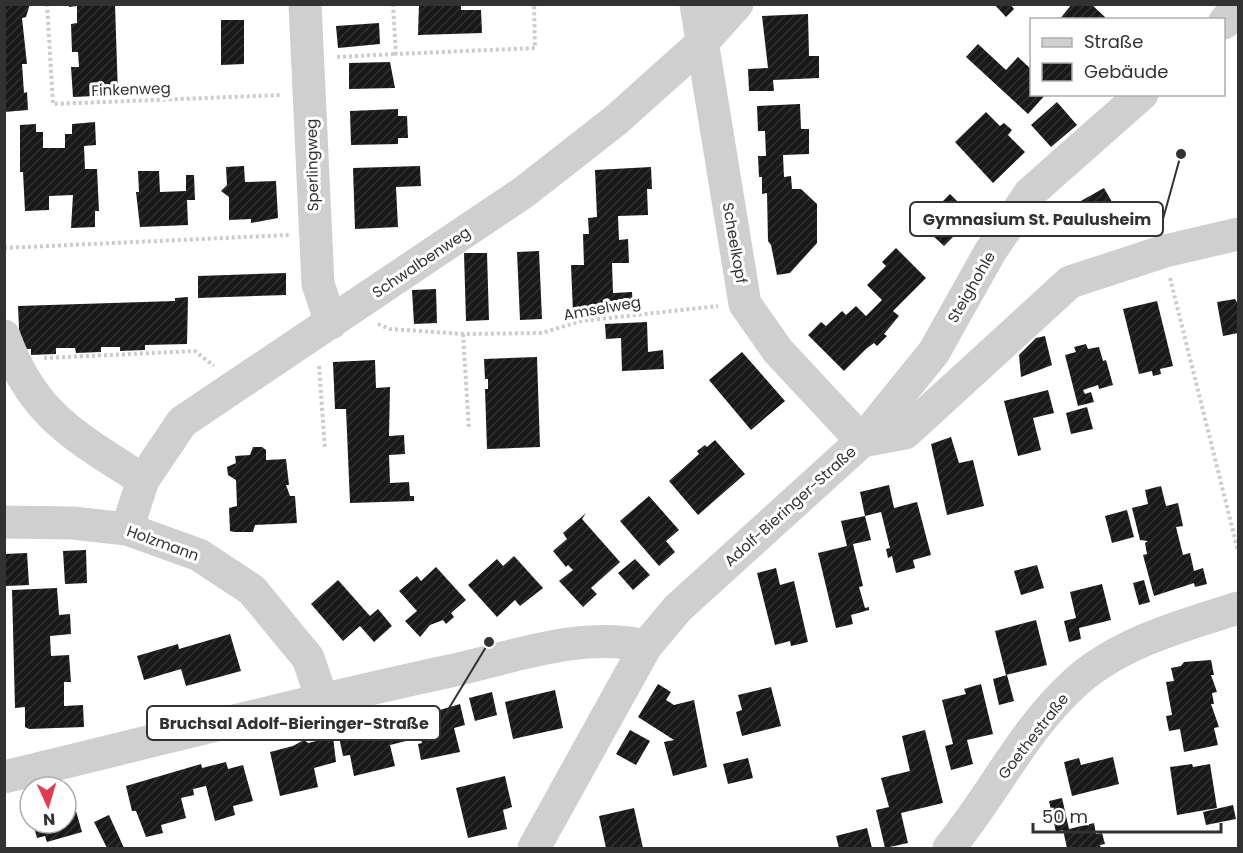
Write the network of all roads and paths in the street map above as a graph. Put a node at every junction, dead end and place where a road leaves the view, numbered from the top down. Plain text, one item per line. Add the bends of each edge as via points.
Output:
1 (47, 4) edge
2 (305, 4) edge
3 (393, 4) edge
4 (534, 4) edge
5 (696, 4) edge
6 (737, 4) edge
7 (1239, 5) edge
8 (1225, 22) edge
9 (702, 43) junction
10 (396, 54) junction
11 (310, 58) junction
12 (310, 94) junction
13 (1140, 96) edge
14 (314, 234) junction
15 (1239, 234) edge
16 (4, 248) edge
17 (1172, 290) dead end
18 (745, 304) junction
19 (328, 324) junction
20 (464, 334) junction
21 (9, 348) edge
22 (195, 351) dead end
23 (468, 430) dead end
24 (862, 441) junction
25 (325, 448) dead end
26 (143, 480) junction
27 (4, 522) edge
28 (127, 529) junction
29 (1239, 551) edge
30 (1239, 608) edge
31 (646, 646) junction
32 (322, 699) junction
33 (4, 777) edge
34 (534, 849) edge
35 (949, 849) edge

1 - 12 path, Finkenweg via 53,104
2 - 11 street, Sperlingweg
3 - 10 path
4 - 10 path via 535,48
5 - 9 street, Scheelkopf
6 - 9 street, Schwalbenweg
7 - 8 street
9 - 18 street, Scheelkopf
9 - 19 street, Schwalbenweg via 616,120 524,192
10 - 11 path
11 - 12 street, Sperlingweg
12 - 14 street, Sperlingweg
13 - 24 street, Steighohle via 1030,193 990,252 934,352
14 - 16 path
14 - 19 street, Sperlingweg via 318,284
15 - 24 street, Adolf-Bieringer-Straße via 1165,251 1070,282 905,433
17 - 29 path
18 - 20 path, Amselweg via 581,321 542,333
18 - 24 street, Scheelkopf via 778,351
19 - 20 path, Amselweg
19 - 25 path via 318,356
19 - 26 street, Schwalbenweg via 182,422
20 - 23 path
21 - 22 path
21 - 26 street via 27,388 49,414
24 - 31 street, Adolf-Bieringer-Straße via 678,608
26 - 28 street, Schwalbenweg
27 - 28 street, Holzmann
28 - 32 street, Holzmann via 199,555 252,590 308,658
30 - 35 street, Goethestraße via 1157,636 1122,652 1077,681 1042,720
31 - 32 street via 612,640 556,647
31 - 34 street, Adolf-Bieringer-Straße
32 - 33 street

